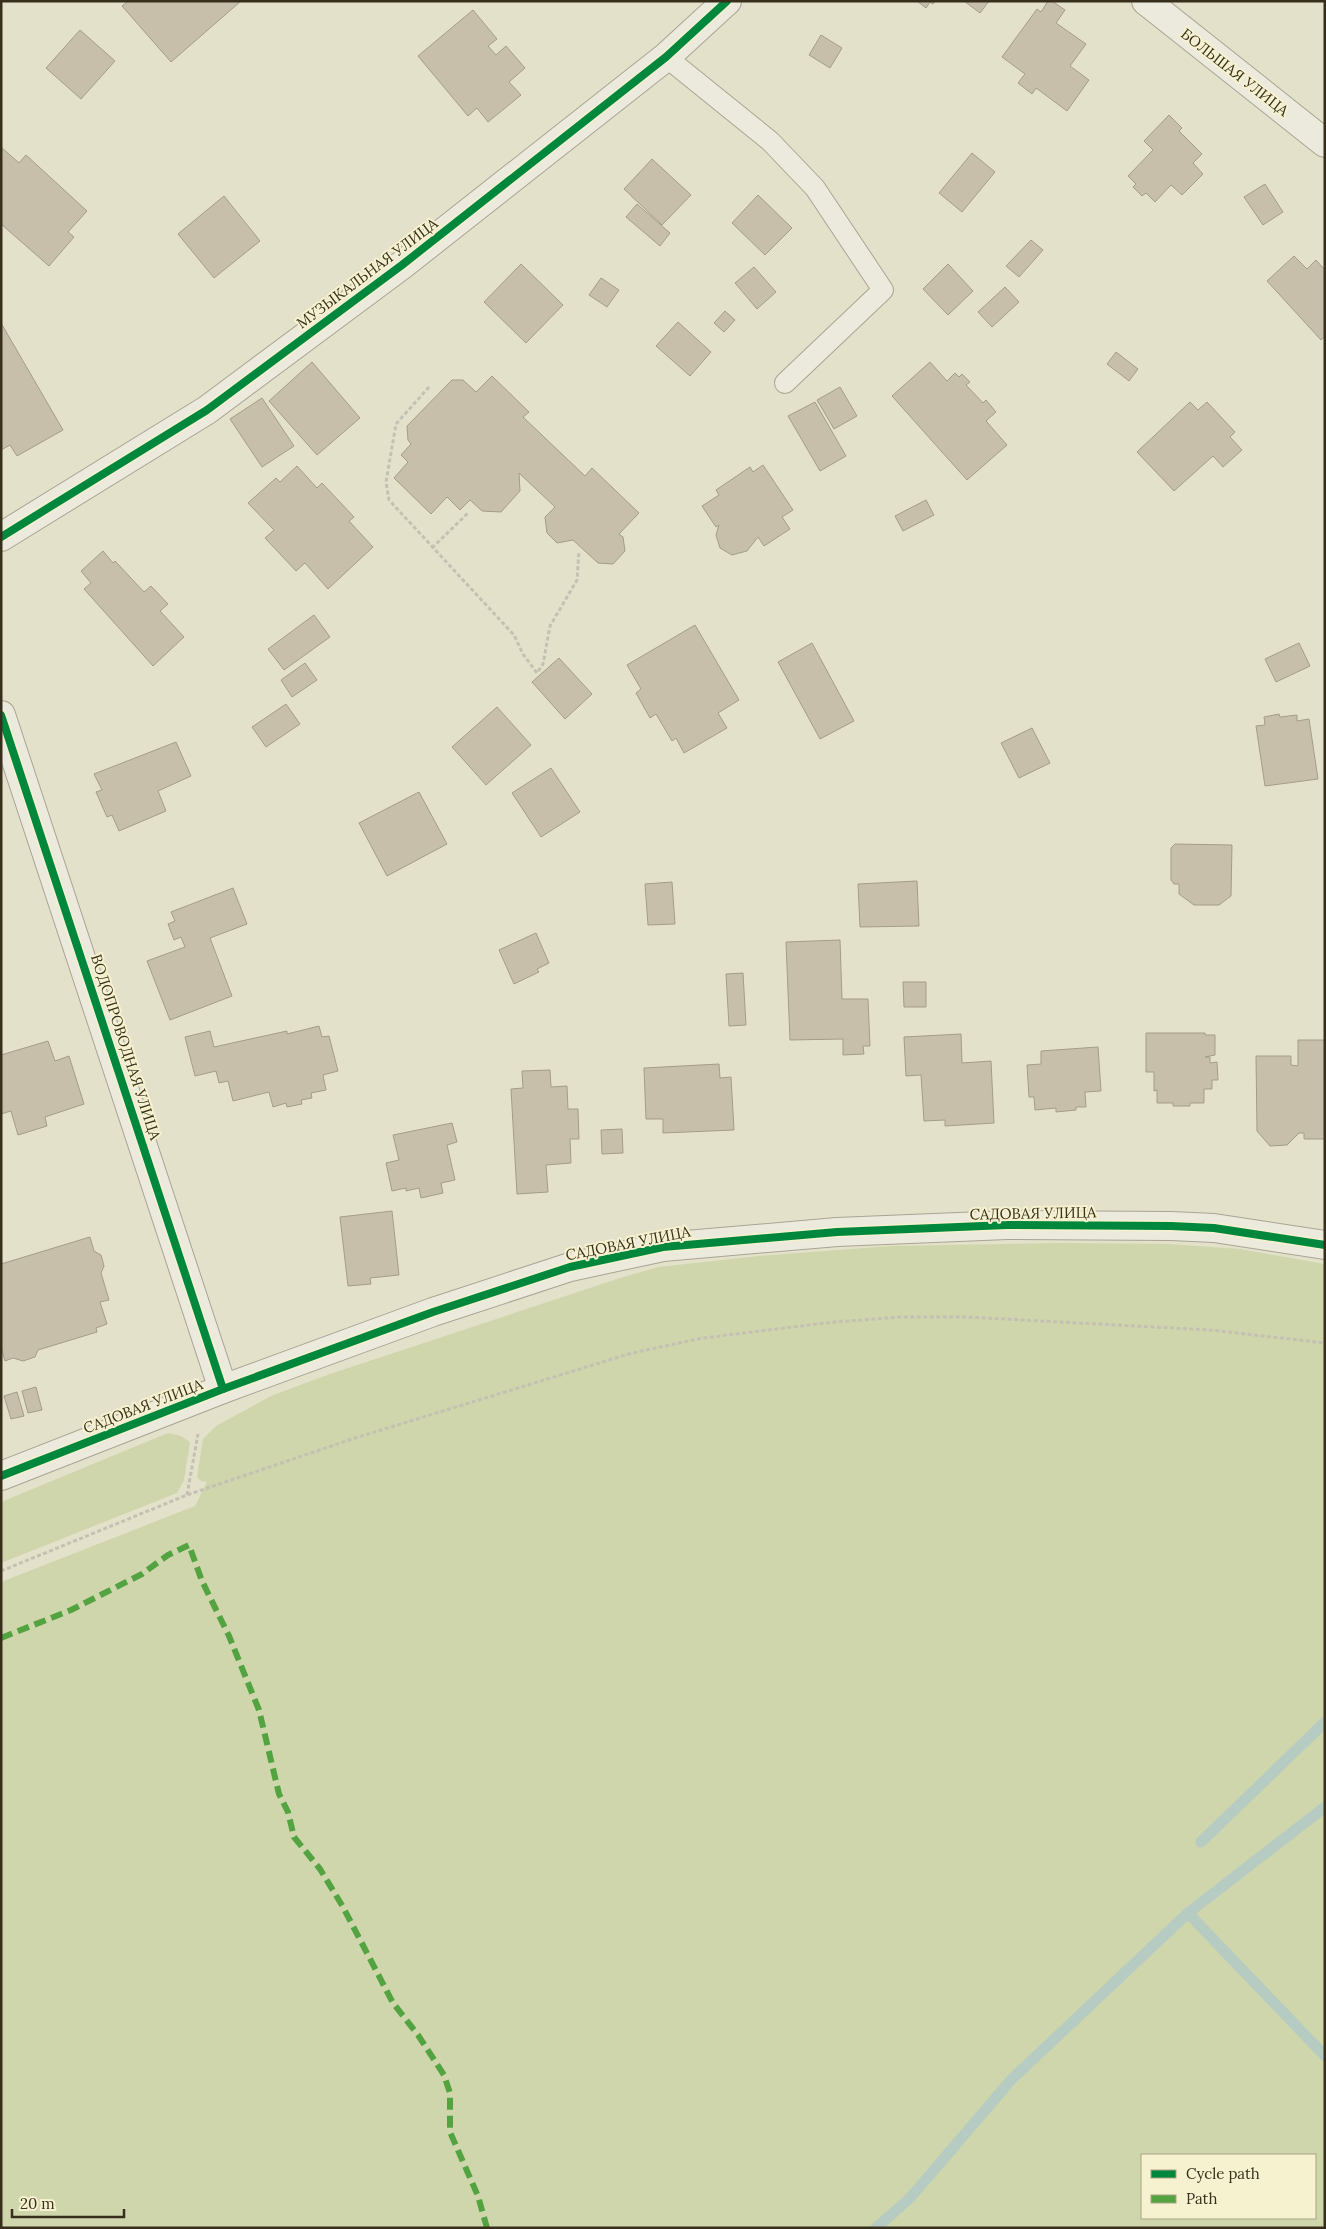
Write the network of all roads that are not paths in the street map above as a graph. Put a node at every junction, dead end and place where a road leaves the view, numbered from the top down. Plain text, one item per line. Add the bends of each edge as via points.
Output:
1 (727, 1) edge
2 (1146, 1) edge
3 (666, 57) junction
4 (1325, 143) edge
5 (784, 383) dead end
6 (1, 537) edge
7 (1, 715) edge
8 (1325, 1245) edge
9 (214, 1393) junction
10 (1, 1476) edge

1 - 3 street, МУЗЫКАЛЬНАЯ УЛИЦА
2 - 4 street, БОЛЬШАЯ УЛИЦА
3 - 5 lane via 770,141 815,188 883,290
3 - 6 street, МУЗЫКАЛЬНАЯ УЛИЦА via 402,265 207,410
7 - 9 street, ВОДОПРОВОДНАЯ УЛИЦА
8 - 9 street, САДОВАЯ УЛИЦА via 1214,1228 1007,1226 837,1232 663,1247 570,1267 433,1312
9 - 10 street, САДОВАЯ УЛИЦА

